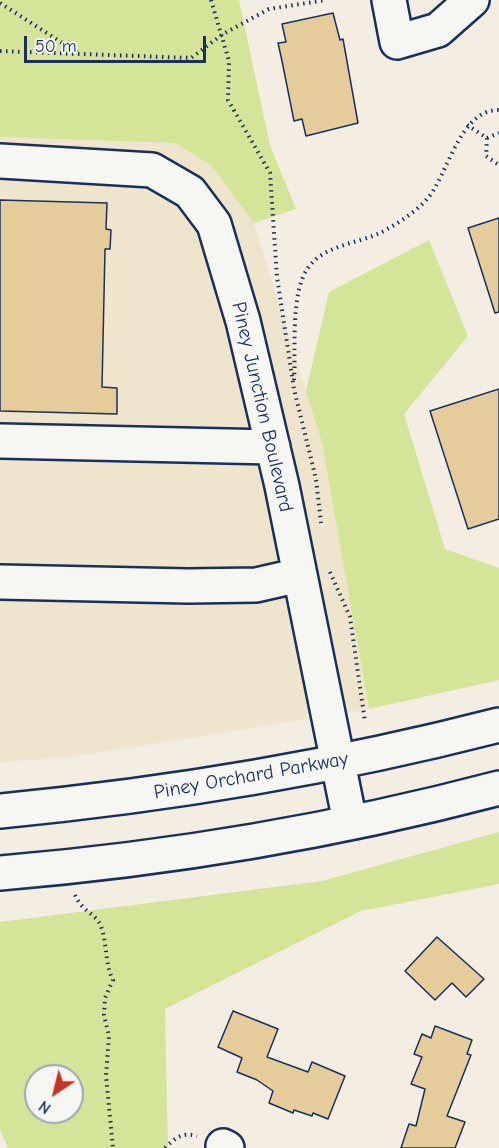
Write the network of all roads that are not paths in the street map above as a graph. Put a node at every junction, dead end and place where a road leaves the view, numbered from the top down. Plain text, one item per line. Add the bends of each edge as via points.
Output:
1 (388, 0) edge
2 (472, 0) edge
3 (0, 161) edge
4 (0, 441) edge
5 (273, 447) junction
6 (315, 572) junction
7 (0, 582) edge
8 (499, 725) edge
9 (338, 762) junction
10 (499, 788) edge
11 (0, 811) edge
12 (350, 822) junction
13 (0, 873) edge

1 - 2 street via 398,42 438,30
3 - 5 street, Piney Junction Boulevard via 152,170 190,192 214,224 243,321
4 - 5 street
5 - 6 street, Piney Junction Boulevard
6 - 7 street via 256,585
6 - 9 street, Piney Junction Boulevard
8 - 9 street, Piney Orchard Parkway
9 - 11 street, Piney Orchard Parkway via 186,788
9 - 12 street, Piney Junction Boulevard
10 - 12 street
12 - 13 street via 100,864

